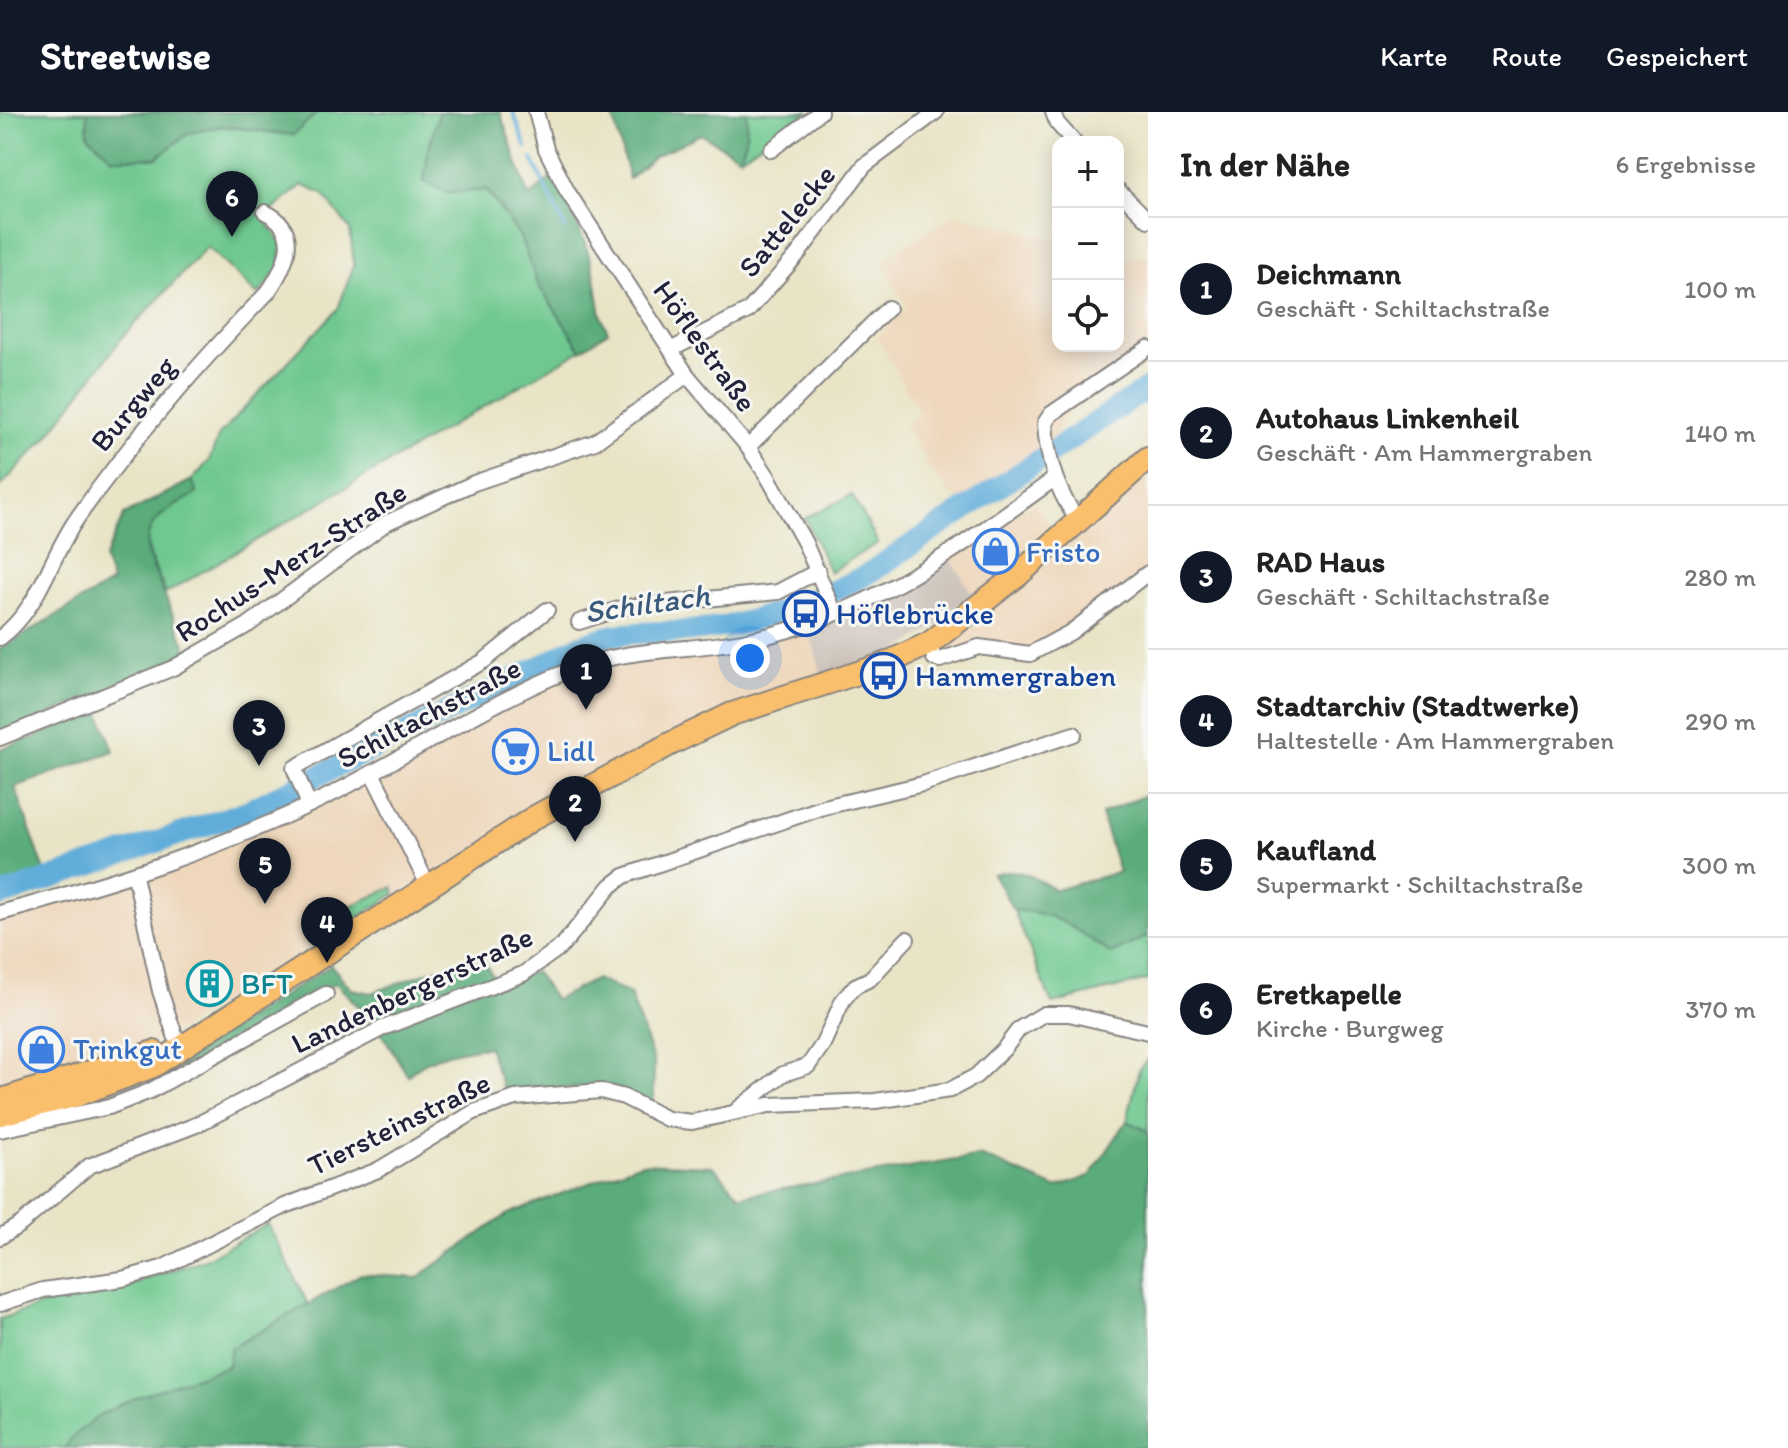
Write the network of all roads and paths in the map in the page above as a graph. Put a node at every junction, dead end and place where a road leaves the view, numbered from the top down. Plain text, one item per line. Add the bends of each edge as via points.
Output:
1 (536, 112) edge
2 (820, 112) edge
3 (936, 112) edge
4 (1053, 112) edge
5 (1069, 136) edge
6 (771, 150) dead end
7 (1124, 196) edge
8 (265, 212) dead end
9 (1148, 220) edge
10 (888, 308) dead end
11 (1148, 348) edge
12 (672, 349) junction
13 (687, 375) junction
14 (748, 447) junction
15 (1148, 458) edge
16 (1053, 473) junction
17 (1078, 520) junction
18 (1148, 573) edge
19 (820, 577) junction
20 (832, 605) junction
21 (547, 610) dead end
22 (579, 622) dead end
23 (0, 638) edge
24 (930, 643) junction
25 (1074, 734) dead end
26 (0, 738) edge
27 (372, 773) junction
28 (307, 800) junction
29 (135, 876) junction
30 (428, 885) junction
31 (0, 913) edge
32 (907, 939) dead end
33 (326, 994) dead end
34 (1148, 1032) edge
35 (179, 1047) junction
36 (0, 1100) edge
37 (736, 1110) junction
38 (0, 1114) edge
39 (0, 1130) edge
40 (0, 1237) edge
41 (0, 1304) edge

1 - 12 street, Höflestraße via 546,149 567,191
2 - 6 street
3 - 12 street, Sattelecke via 864,166 748,311
4 - 5 street
7 - 9 street
8 - 23 street, Burgweg via 283,224 288,235 289,254 282,271 130,445 65,535 28,613
10 - 14 street
11 - 16 street via 1051,414 1045,435
12 - 13 street, Höflestraße
13 - 14 street, Höflestraße
13 - 26 street, Rochus-Merz-Straße via 595,442 474,483 386,523 248,625 173,668
14 - 19 street, Höflestraße
15 - 17 main road
16 - 17 street via 1063,501
16 - 20 street, Schiltachstraße via 934,564 841,613
17 - 24 main road
18 - 24 street via 1071,632 1030,654 979,647 940,660 934,658
19 - 20 street, Höflestraße
19 - 22 street via 778,592 625,607
20 - 27 street, Schiltachstraße via 798,627 573,669
21 - 28 street, Schiltachstraße via 484,661 294,768
24 - 30 main road via 885,664 720,720 535,817
25 - 40 street, Landenbergerstraße via 923,784 824,807 624,876 562,946 523,974 383,1028 196,1125 89,1166
27 - 28 street, Schiltachstraße
27 - 30 street
28 - 29 street, Schiltachstraße via 206,851
29 - 31 street, Schiltachstraße
29 - 35 street via 160,991
30 - 35 main road
32 - 37 street, Tiersteinstraße via 843,1000 808,1066 783,1074
33 - 39 street via 150,1091 109,1107
34 - 37 street, Tiersteinstraße via 1056,1012 1030,1020 976,1076 950,1090
35 - 36 main road
35 - 38 main road via 120,1080
37 - 41 street, Tiersteinstraße via 692,1122 667,1119 601,1091 515,1098 474,1112 378,1170 285,1206 162,1268 43,1290

